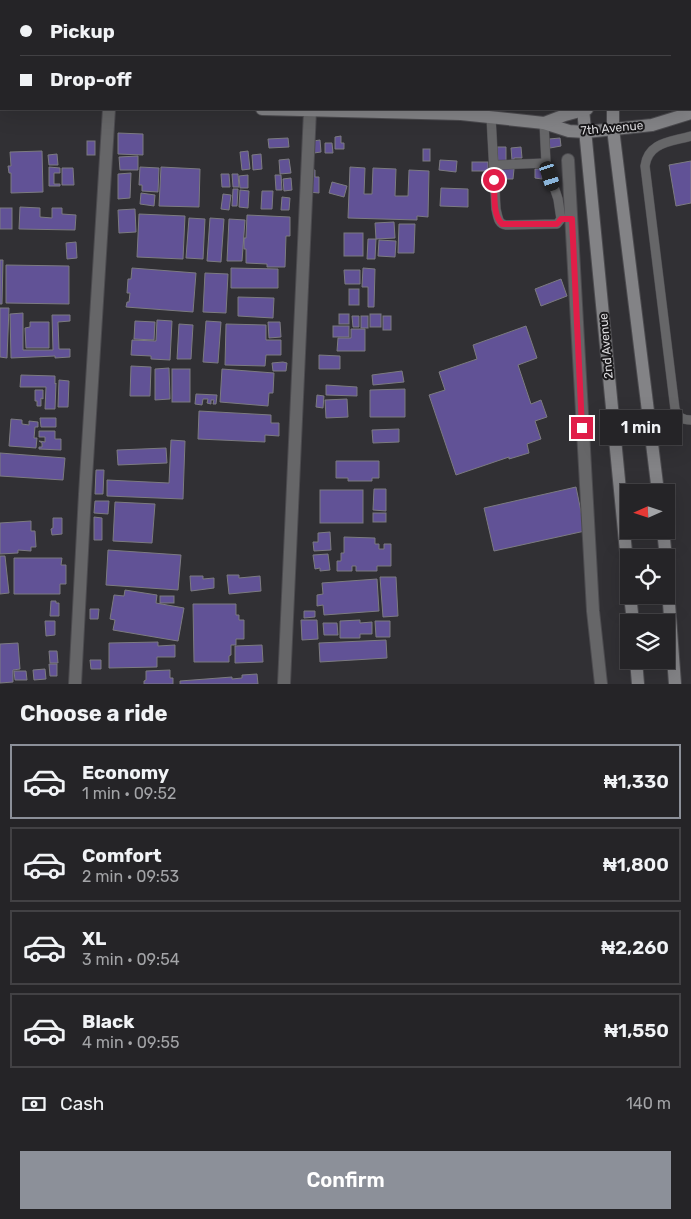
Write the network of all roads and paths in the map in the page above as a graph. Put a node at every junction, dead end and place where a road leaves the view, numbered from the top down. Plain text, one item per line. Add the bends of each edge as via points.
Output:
1 (109, 110) edge
2 (286, 110) edge
3 (580, 110) edge
4 (583, 110) edge
5 (613, 110) edge
6 (310, 111) junction
7 (461, 112) edge
8 (691, 112) edge
9 (491, 117) junction
10 (544, 123) junction
11 (613, 129) junction
12 (586, 132) junction
13 (691, 136) edge
14 (568, 160) dead end
15 (546, 163) junction
16 (494, 165) junction
17 (566, 219) junction
18 (691, 420) edge
19 (657, 484) edge
20 (626, 549) edge
21 (669, 604) edge
22 (637, 669) edge
23 (75, 684) edge
24 (284, 684) edge
25 (601, 684) edge
26 (638, 684) edge
27 (674, 684) edge

1 - 23 street
2 - 6 street, 7th Avenue
3 - 10 street
4 - 12 street, 2nd Avenue
5 - 11 street
6 - 7 street, 7th Avenue
6 - 24 street
7 - 9 street, 7th Avenue
8 - 11 street, 7th Avenue via 652,125
9 - 10 street, 7th Avenue
9 - 16 lane
10 - 12 street, 7th Avenue via 569,131
10 - 15 lane
11 - 12 street, 7th Avenue
11 - 19 street
12 - 20 street, 2nd Avenue
13 - 18 lane via 654,148 646,158 645,166 675,409 683,420
14 - 17 street
15 - 16 lane
15 - 17 lane
16 - 17 lane via 496,209 502,224 557,224
17 - 25 street via 592,602
21 - 27 street
22 - 26 street

